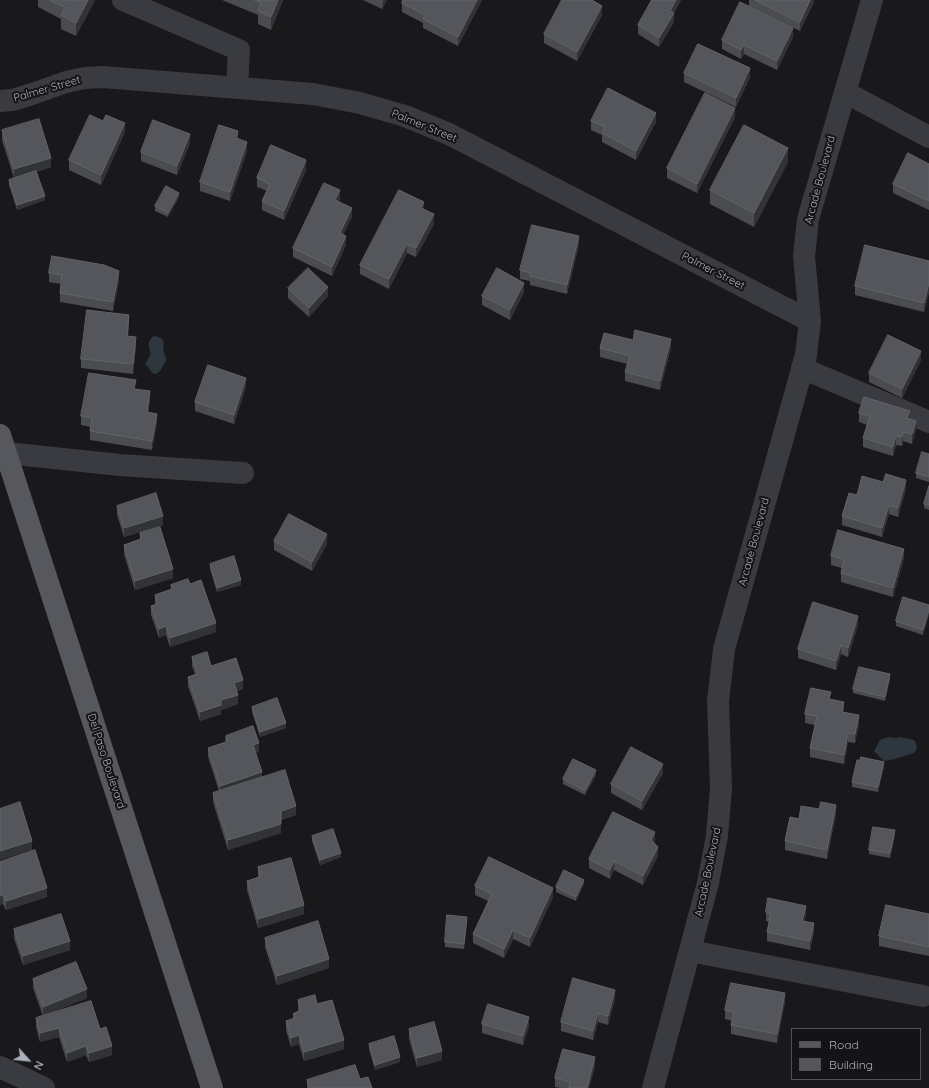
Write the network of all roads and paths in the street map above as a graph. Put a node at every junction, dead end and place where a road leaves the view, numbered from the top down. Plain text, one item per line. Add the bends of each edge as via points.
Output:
1 (123, 0) edge
2 (872, 0) edge
3 (237, 88) junction
4 (844, 92) junction
5 (0, 101) edge
6 (929, 137) edge
7 (810, 321) junction
8 (802, 368) junction
9 (929, 422) edge
10 (3, 444) edge
11 (243, 472) dead end
12 (690, 951) junction
13 (923, 996) dead end
14 (0, 1067) edge
15 (44, 1088) edge
16 (212, 1088) edge
17 (652, 1088) edge

1 - 3 street via 239,50
2 - 4 street, Arcade Boulevard
3 - 5 street, Palmer Street via 103,77 66,82 12,100
3 - 7 street, Palmer Street via 313,94 360,103 405,116 449,134
4 - 6 street
4 - 7 street, Arcade Boulevard via 808,219 804,256
7 - 8 street, Arcade Boulevard
8 - 9 street
8 - 12 street, Arcade Boulevard via 724,648 718,701 721,788 717,836 708,884
10 - 11 street via 120,466
10 - 16 main road, Del Paso Boulevard
12 - 13 street
12 - 17 street, Arcade Boulevard
14 - 15 street

